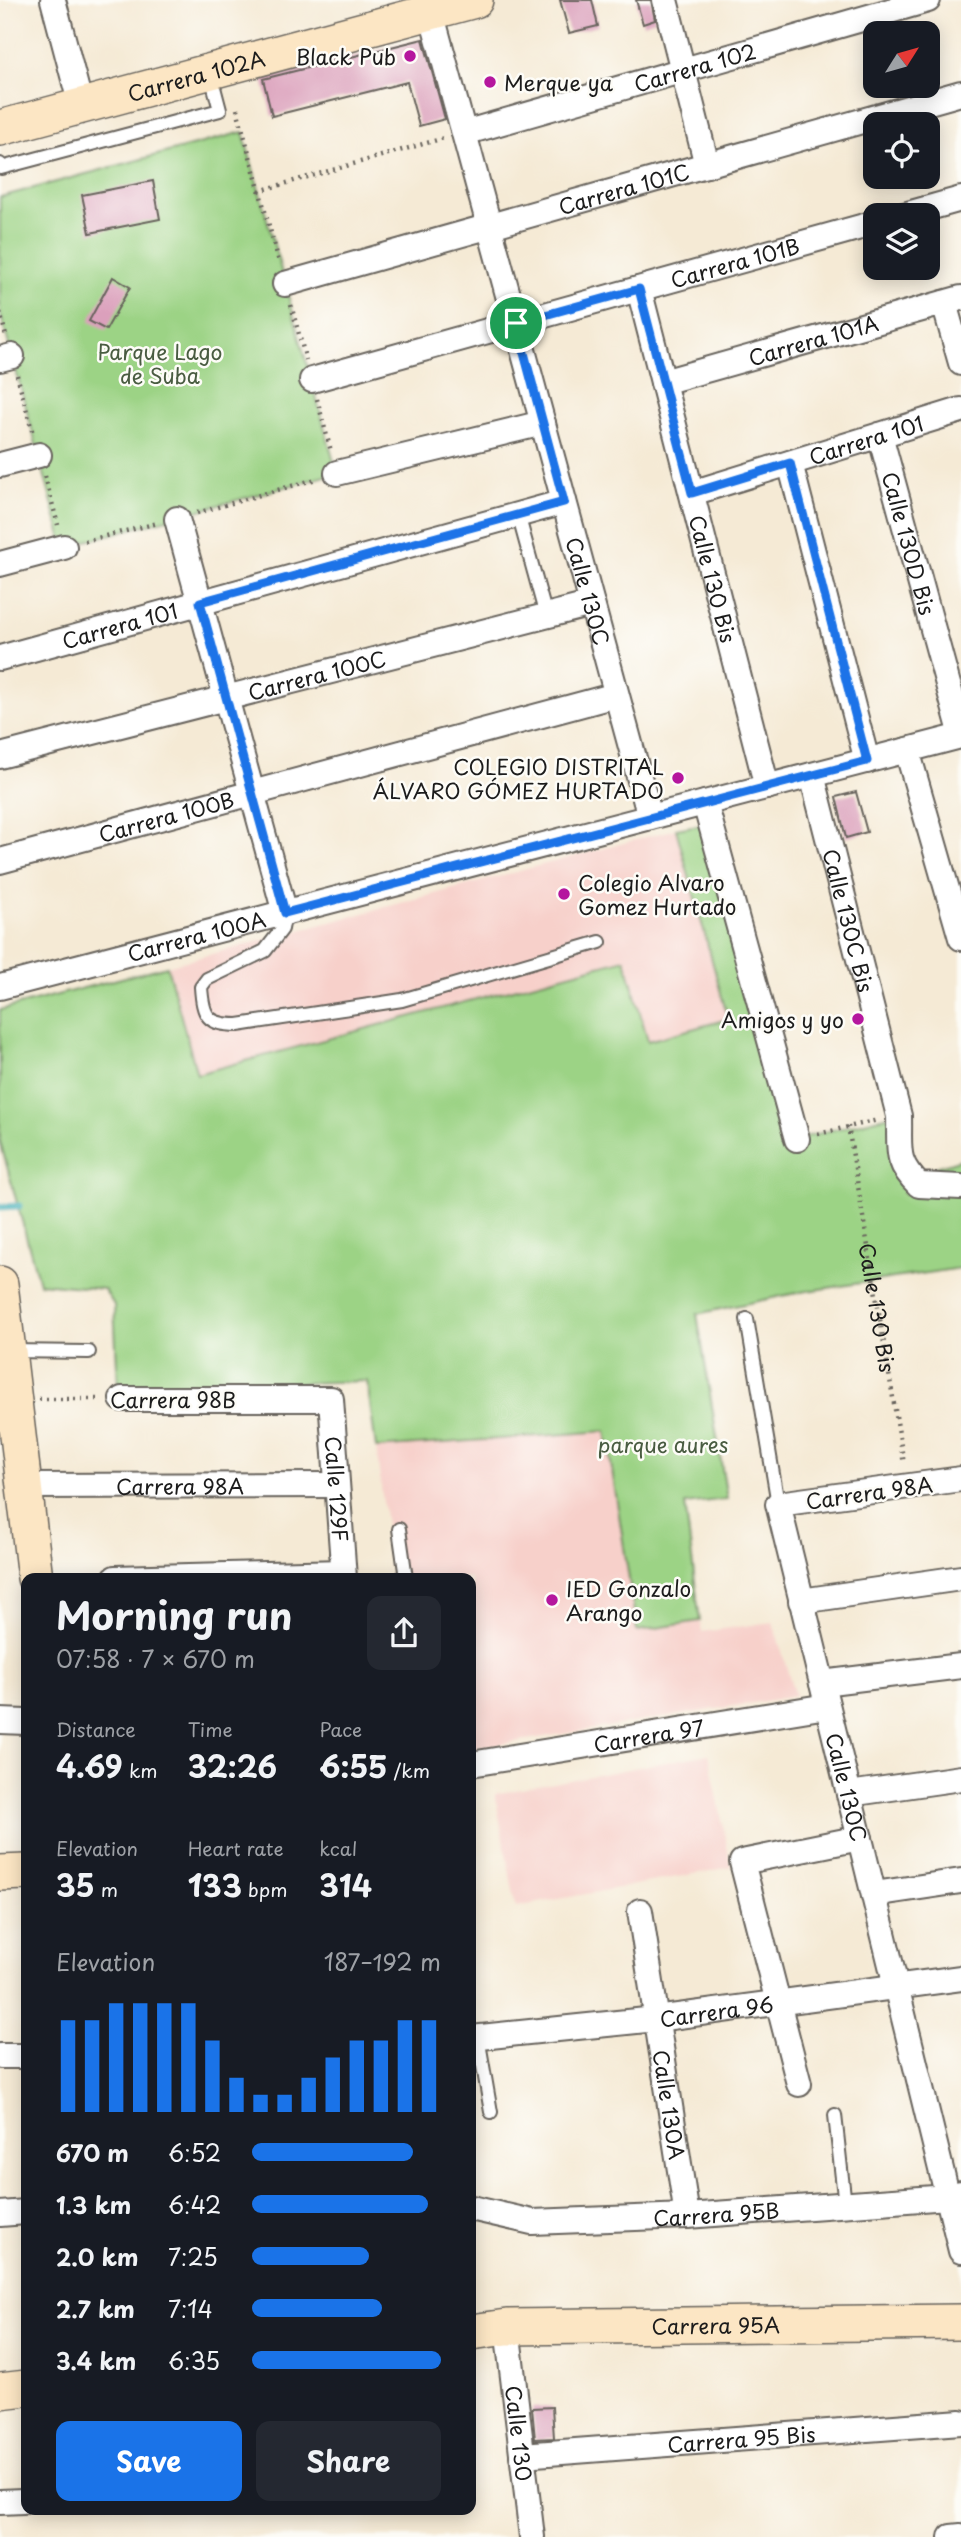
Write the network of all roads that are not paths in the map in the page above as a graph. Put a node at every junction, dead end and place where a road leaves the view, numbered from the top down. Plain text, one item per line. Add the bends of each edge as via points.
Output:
1 (53, 0) edge
2 (475, 0) edge
3 (665, 0) edge
4 (928, 0) edge
5 (430, 6) edge
6 (683, 70) junction
7 (210, 72) junction
8 (961, 93) edge
9 (82, 106) junction
10 (0, 128) edge
11 (464, 133) junction
12 (0, 164) edge
13 (708, 165) junction
14 (961, 200) edge
15 (940, 206) edge
16 (489, 226) junction
17 (863, 226) edge
18 (285, 284) dead end
19 (639, 289) junction
20 (952, 300) edge
21 (516, 323) junction
22 (961, 363) edge
23 (312, 380) dead end
24 (663, 382) junction
25 (961, 410) edge
26 (543, 423) junction
27 (880, 435) junction
28 (39, 455) road end
29 (790, 463) junction
30 (0, 465) edge
31 (337, 473) dead end
32 (692, 493) junction
33 (564, 502) junction
34 (518, 514) junction
35 (177, 519) dead end
36 (64, 547) road end
37 (0, 564) edge
38 (200, 602) junction
39 (592, 604) junction
40 (546, 616) junction
41 (0, 658) edge
42 (616, 695) junction
43 (226, 699) junction
44 (961, 734) edge
45 (907, 750) junction
46 (0, 756) edge
47 (867, 761) junction
48 (812, 775) junction
49 (768, 786) junction
50 (252, 793) junction
51 (705, 803) junction
52 (650, 817) junction
53 (0, 861) edge
54 (285, 913) junction
55 (961, 938) edge
56 (600, 942) dead end
57 (0, 987) edge
58 (797, 1139) road end
59 (961, 1187) edge
60 (1, 1289) edge
61 (747, 1320) dead end
62 (9, 1351) junction
63 (89, 1352) dead end
64 (122, 1399) road end
65 (331, 1399) joint
66 (961, 1479) edge
67 (337, 1485) junction
68 (24, 1486) junction
69 (778, 1504) junction
70 (400, 1529) dead end
71 (34, 1573) edge
72 (344, 1573) edge
73 (405, 1573) edge
74 (961, 1578) edge
75 (801, 1601) junction
76 (961, 1666) edge
77 (825, 1695) junction
78 (0, 1721) edge
79 (21, 1721) edge
80 (476, 1763) edge
81 (961, 1778) edge
82 (849, 1794) junction
83 (860, 1838) junction
84 (0, 1872) edge
85 (21, 1872) edge
86 (961, 1881) edge
87 (874, 1894) junction
88 (640, 1911) dead end
89 (961, 1978) edge
90 (896, 1986) junction
91 (778, 2003) junction
92 (656, 2018) junction
93 (476, 2037) edge
94 (476, 2042) edge
95 (0, 2056) edge
96 (21, 2056) edge
97 (799, 2084) dead end
98 (491, 2112) dead end
99 (835, 2115) dead end
100 (954, 2195) edge
101 (845, 2205) junction
102 (476, 2208) edge
103 (21, 2212) edge
104 (0, 2214) edge
105 (687, 2216) junction
106 (961, 2250) edge
107 (961, 2322) edge
108 (507, 2327) junction
109 (476, 2331) edge
110 (21, 2389) edge
111 (0, 2392) edge
112 (961, 2421) edge
113 (522, 2455) junction
114 (961, 2536) edge
115 (533, 2537) edge
116 (951, 2537) edge

1 - 9 street
2 - 5 street, Carrera 102A
3 - 6 street
4 - 6 street, Carrera 102
5 - 7 street, Carrera 102A
5 - 11 street, Calle 130C
6 - 11 street, Carrera 102
6 - 13 street
7 - 9 street, Carrera 102A
7 - 12 lane via 220,110 1,168
8 - 13 street, Carrera 101C
9 - 10 street, Carrera 102A
11 - 16 street, Calle 130C
13 - 16 street, Carrera 101C
14 - 15 street
16 - 18 street, Carrera 101C
16 - 21 street, Calle 130C
17 - 19 street, Carrera 101B
19 - 21 street, Carrera 101B
19 - 24 street, Calle 130 Bis
20 - 22 street
20 - 24 street, Carrera 101A
21 - 23 street, Carrera 101B
21 - 26 street, Calle 130C
24 - 32 street, Calle 130 Bis
25 - 27 street, Carrera 101
26 - 31 street
26 - 33 street, Calle 130C
27 - 29 street, Carrera 101
27 - 44 street, Calle 130D Bis
28 - 30 street
29 - 32 street, Carrera 101
29 - 47 street
32 - 49 street, Calle 130 Bis
33 - 34 street, Carrera 101
33 - 39 street, Calle 130C
34 - 38 street, Carrera 101
34 - 40 lane
35 - 38 street
36 - 37 street
38 - 41 street, Carrera 101
38 - 43 street
39 - 40 street, Carrera 100C
39 - 42 street, Calle 130C
40 - 43 street, Carrera 100C
42 - 50 street, Carrera 100B
42 - 52 street, Calle 130C
43 - 46 street, Carrera 100C
43 - 50 street
44 - 45 street, Carrera 100A
45 - 47 street, Carrera 100A
45 - 55 street
47 - 48 street, Carrera 100A
48 - 49 street, Carrera 100A
48 - 59 street, Calle 130C Bis via 899,1116 900,1160 919,1185
49 - 51 street, Carrera 100A
50 - 53 street, Carrera 100B
50 - 54 street
51 - 52 street, Carrera 100A
51 - 58 street
52 - 54 street, Carrera 100A
54 - 56 lane via 282,929 265,951 207,979 201,987 202,1007 219,1025 402,1000
54 - 57 street, Carrera 100A
60 - 62 street
61 - 69 lane, Calle 130C
62 - 63 lane
62 - 68 street
64 - 65 street, Carrera 98B
65 - 67 street, Calle 129F
66 - 69 street, Carrera 98A
67 - 68 street, Carrera 98A
67 - 72 street, Calle 129F
68 - 71 street
69 - 75 street, Calle 130C
70 - 73 lane
74 - 75 street
75 - 77 street, Calle 130C
76 - 77 street, Carrera 97
77 - 80 street, Carrera 97
77 - 82 street, Calle 130C
78 - 79 street
81 - 82 street
82 - 83 street, Calle 130C
83 - 87 street, Calle 130C
83 - 91 street via 742,1862
84 - 85 street
86 - 87 street
87 - 90 street, Calle 130C
88 - 92 street, Calle 130A
89 - 90 street, Carrera 96
90 - 91 street, Carrera 96
90 - 100 street, Calle 130C
91 - 92 street, Carrera 96
91 - 97 street
92 - 93 street, Carrera 96
92 - 105 street, Calle 130A
94 - 98 lane
95 - 96 street
99 - 101 lane
100 - 101 street, Carrera 95B
100 - 106 street, Calle 130C
101 - 105 street, Carrera 95B
102 - 105 street, Carrera 95B via 532,2222
103 - 104 street
107 - 108 street, Carrera 95A
108 - 109 street, Carrera 95A
108 - 113 street, Calle 130
110 - 111 street
112 - 113 street, Carrera 95 Bis
113 - 115 street, Calle 130
114 - 116 street

